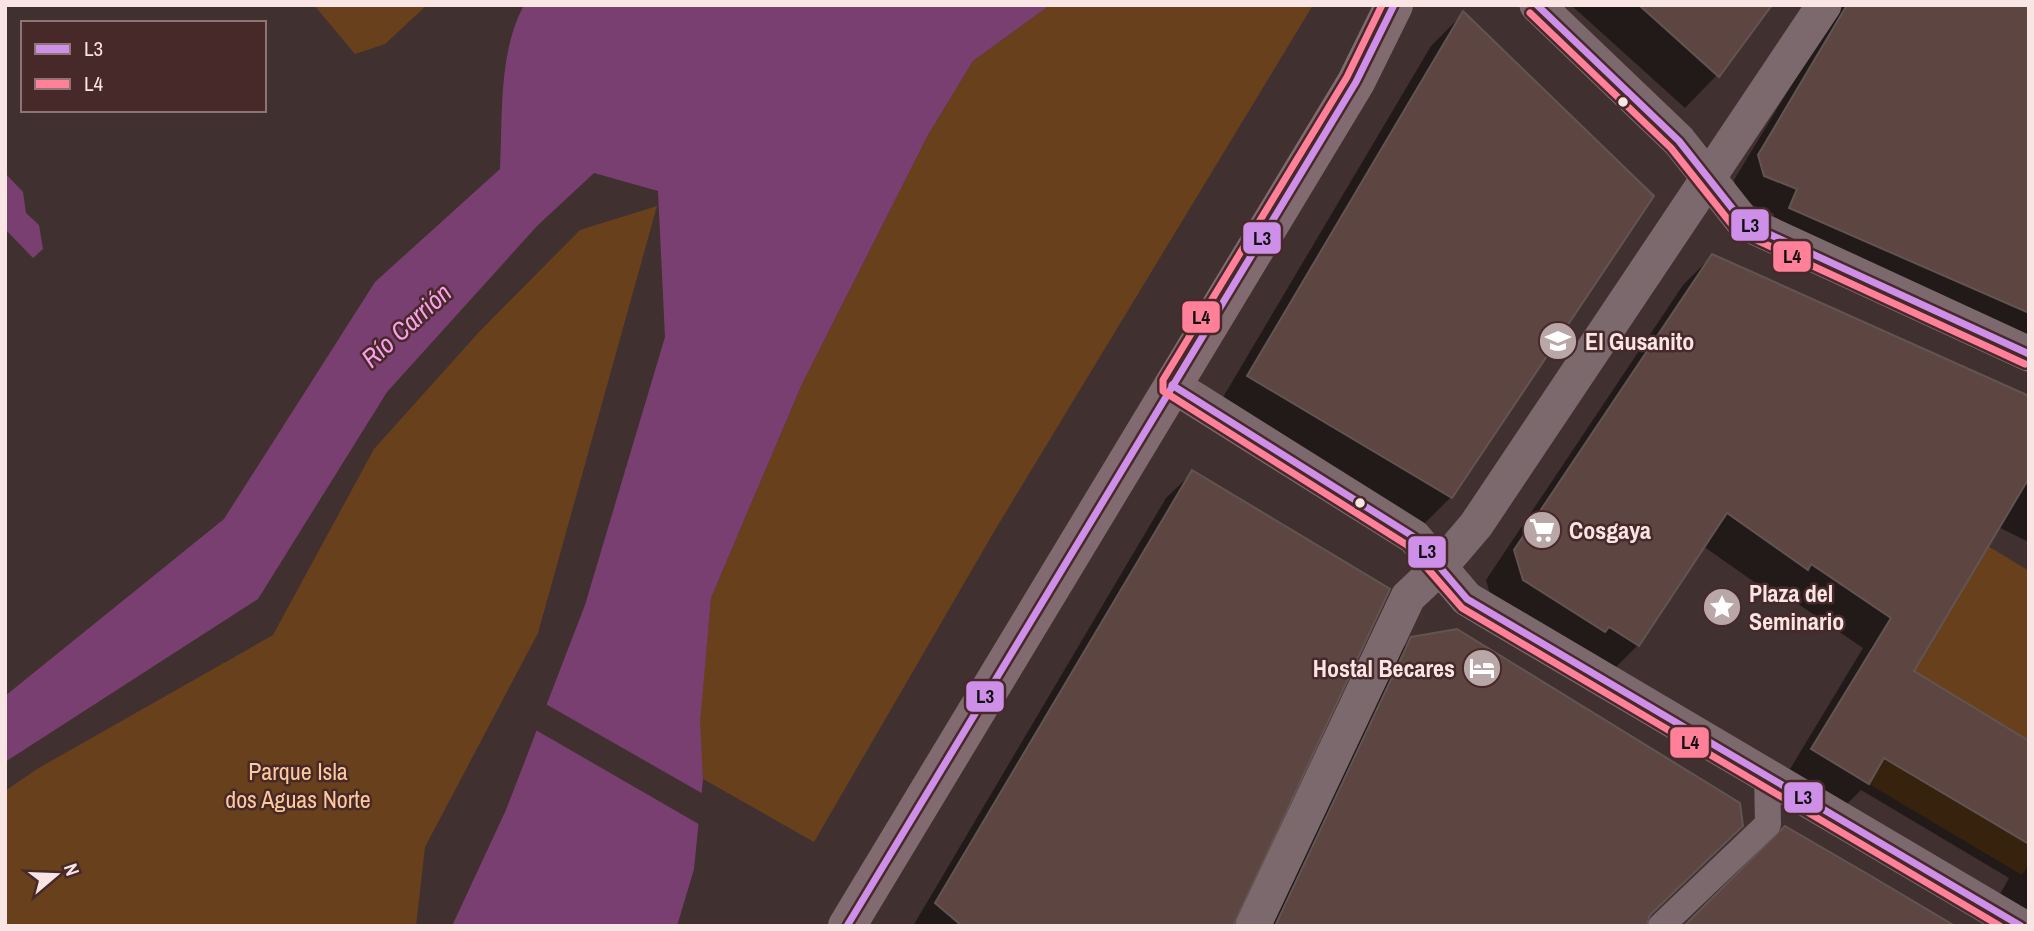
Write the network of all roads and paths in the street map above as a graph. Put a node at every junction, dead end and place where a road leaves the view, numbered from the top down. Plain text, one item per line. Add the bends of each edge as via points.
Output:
1 (1394, 5) edge
2 (1537, 5) edge
3 (1824, 5) edge
4 (1707, 177) junction
5 (2029, 354) edge
6 (1172, 385) junction
7 (1441, 566) junction
8 (1767, 774) junction
9 (847, 926) edge
10 (1253, 926) edge
11 (1661, 926) edge
12 (2021, 926) edge

1 - 6 main road via 1356,82
2 - 4 street via 1679,141
3 - 4 street
4 - 5 street via 1743,222
4 - 7 street via 1476,526
6 - 7 street via 1414,537
6 - 9 main road
7 - 8 street via 1467,599
7 - 10 street via 1408,597
8 - 11 street via 1768,824
8 - 12 street

